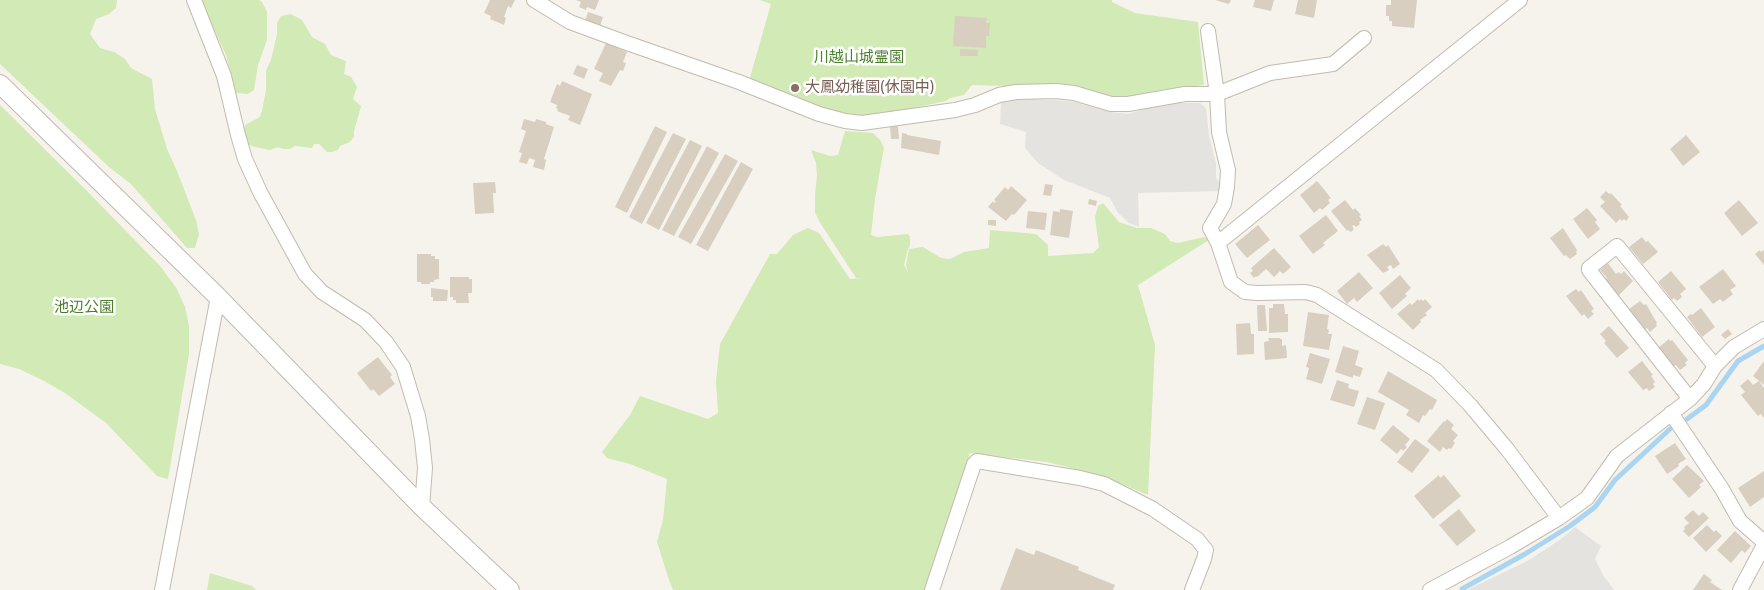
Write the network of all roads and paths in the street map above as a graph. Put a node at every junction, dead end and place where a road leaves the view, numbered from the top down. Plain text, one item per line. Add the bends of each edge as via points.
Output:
1 (194, 0) edge
2 (534, 0) edge
3 (1520, 0) edge
4 (1208, 31) dead end
5 (1364, 38) dead end
6 (0, 84) edge
7 (1217, 94) junction
8 (1218, 243) junction
9 (218, 297) junction
10 (1764, 329) edge
11 (1715, 366) junction
12 (1690, 399) junction
13 (1671, 413) junction
14 (422, 507) junction
15 (1559, 518) junction
16 (1764, 544) edge
17 (162, 590) edge
18 (510, 590) edge
19 (932, 590) edge
20 (1192, 590) edge
21 (1430, 590) edge
22 (1740, 590) edge

1 - 14 street via 224,76 245,158 305,274 322,292 365,320 403,367 422,439 425,468
2 - 7 street via 570,22 845,122 862,123 955,110 1016,92 1074,93 1111,104 1185,94
3 - 8 street
4 - 7 street
5 - 7 street via 1333,64 1270,73
6 - 9 street
7 - 8 street via 1219,132 1228,170 1224,204 1210,228
8 - 15 street via 1231,282 1237,288 1245,292 1306,292 1317,295 1436,370 1507,449
9 - 14 street
9 - 17 street
10 - 11 street via 1734,347
11 - 12 street
11 - 12 street via 1617,246 1589,268
12 - 13 street
13 - 15 street via 1618,456 1587,498
13 - 16 street via 1740,521
14 - 18 street
15 - 21 street
16 - 22 street
19 - 20 street via 977,461 1104,484 1153,509 1197,538 1206,550

